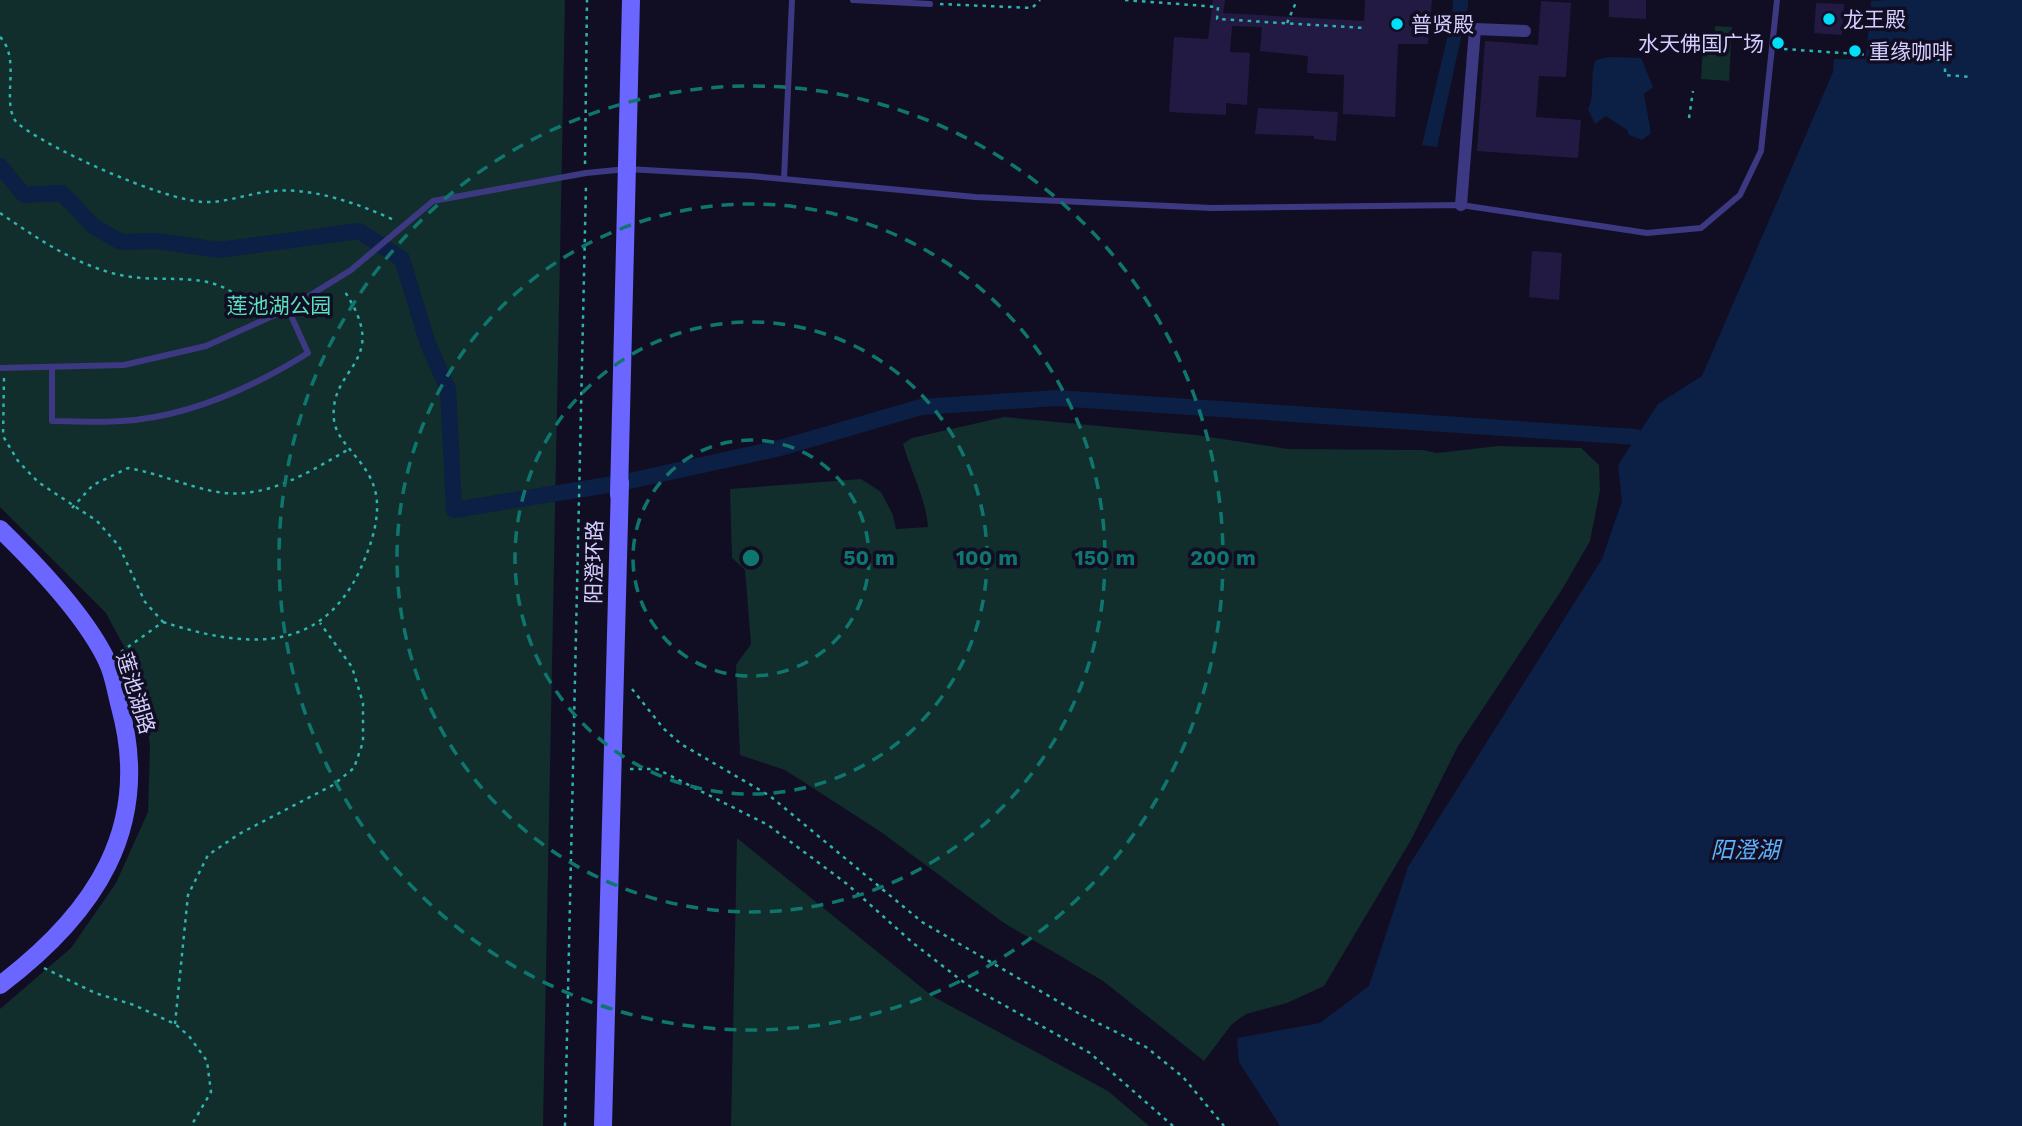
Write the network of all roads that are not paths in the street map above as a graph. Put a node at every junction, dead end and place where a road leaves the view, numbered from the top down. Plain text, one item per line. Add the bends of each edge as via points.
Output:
1 (631, 0) edge
2 (792, 0) edge
3 (853, 0) edge
4 (1777, 0) edge
5 (930, 4) road end
6 (1525, 31) dead end
7 (627, 169) junction
8 (784, 178) junction
9 (1461, 205) junction
10 (288, 309) junction
11 (2, 368) edge
12 (52, 369) junction
13 (0, 528) edge
14 (0, 985) edge
15 (603, 1126) edge

1 - 7 main road, 阳澄环路
2 - 8 lane
3 - 5 lane
4 - 9 lane via 1760,150 1740,195 1701,228 1647,233
6 - 9 street via 1475,29
7 - 8 lane
7 - 10 lane via 433,201 360,262
7 - 15 main road, 阳澄环路
8 - 9 lane via 975,197 1212,208
10 - 12 lane via 206,346 124,365
10 - 12 lane via 308,353 260,383 185,410 124,421 52,421
11 - 12 lane
13 - 14 main road, 莲池湖路 via 38,566 108,662 129,742 125,819 96,890 32,961

